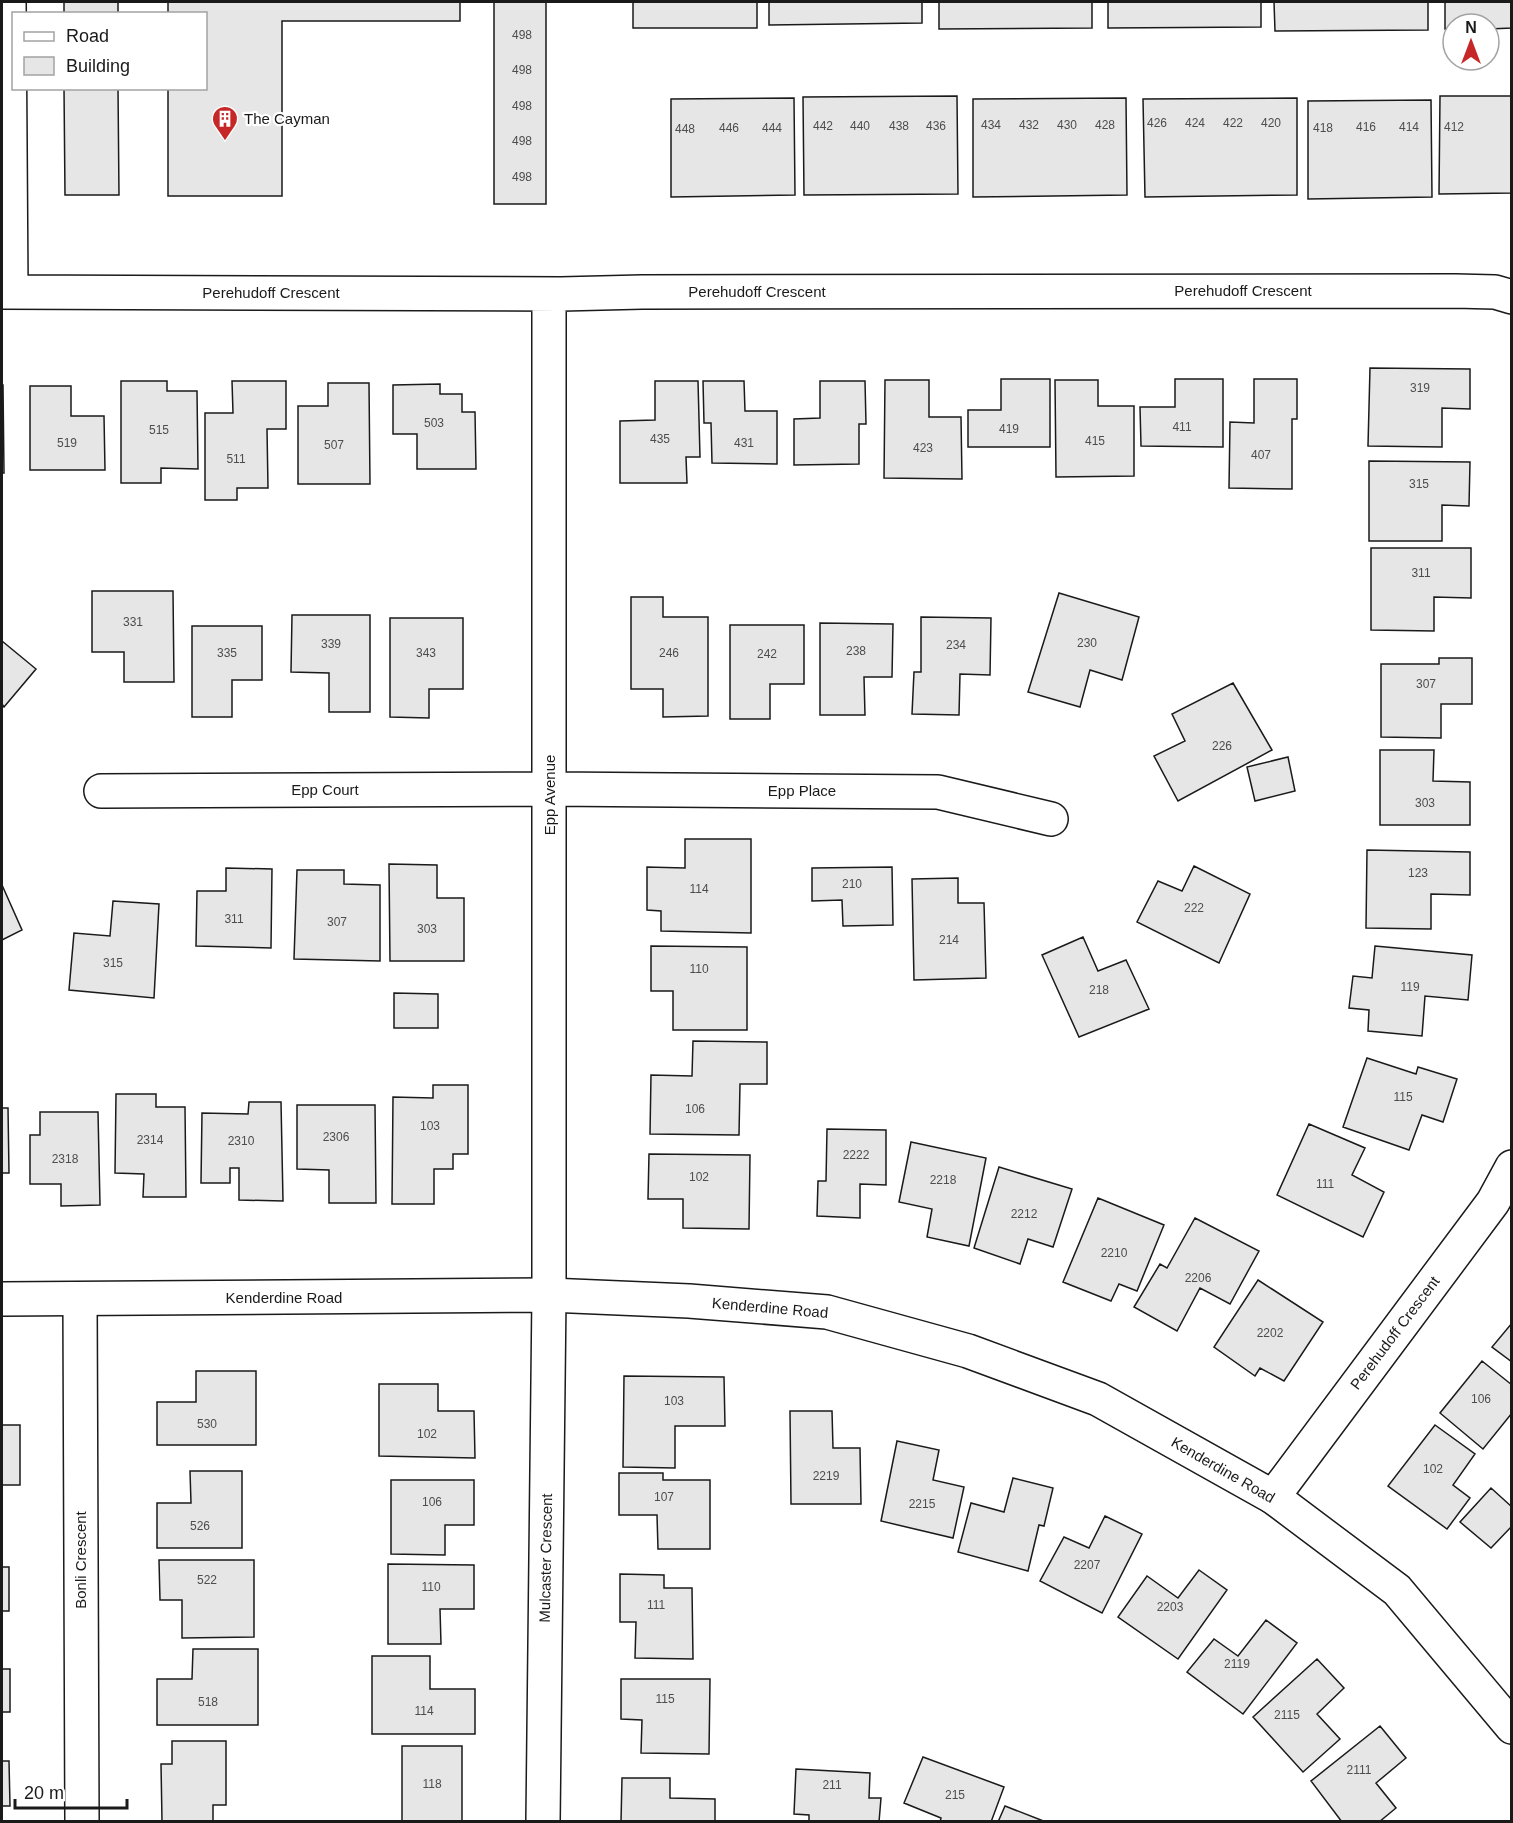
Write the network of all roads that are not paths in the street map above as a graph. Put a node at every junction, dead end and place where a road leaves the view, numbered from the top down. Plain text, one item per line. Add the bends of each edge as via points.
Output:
1 (9, 2) edge
2 (6, 292) edge
3 (549, 294) junction
4 (1512, 297) edge
5 (550, 789) junction
6 (101, 790) dead end
7 (1051, 819) dead end
8 (1512, 1167) edge
9 (549, 1295) junction
10 (2, 1299) edge
11 (80, 1299) junction
12 (1273, 1497) junction
13 (1512, 1727) edge
14 (82, 1821) edge
15 (543, 1821) edge

1 - 2 street
2 - 3 street, Perehudoff Crescent
3 - 4 street, Perehudoff Crescent via 1455,291 1495,292
3 - 5 street, Epp Avenue
5 - 6 street, Epp Court
5 - 7 street, Epp Place via 938,792
5 - 9 street, Epp Avenue
8 - 12 street, Perehudoff Crescent via 1494,1202
9 - 11 street, Kenderdine Road
9 - 12 street, Kenderdine Road via 827,1312 968,1351 1098,1399
9 - 15 street, Mulcaster Crescent
10 - 11 street, Kenderdine Road
11 - 14 street, Bonli Crescent
12 - 13 street, Kenderdine Road via 1397,1590

